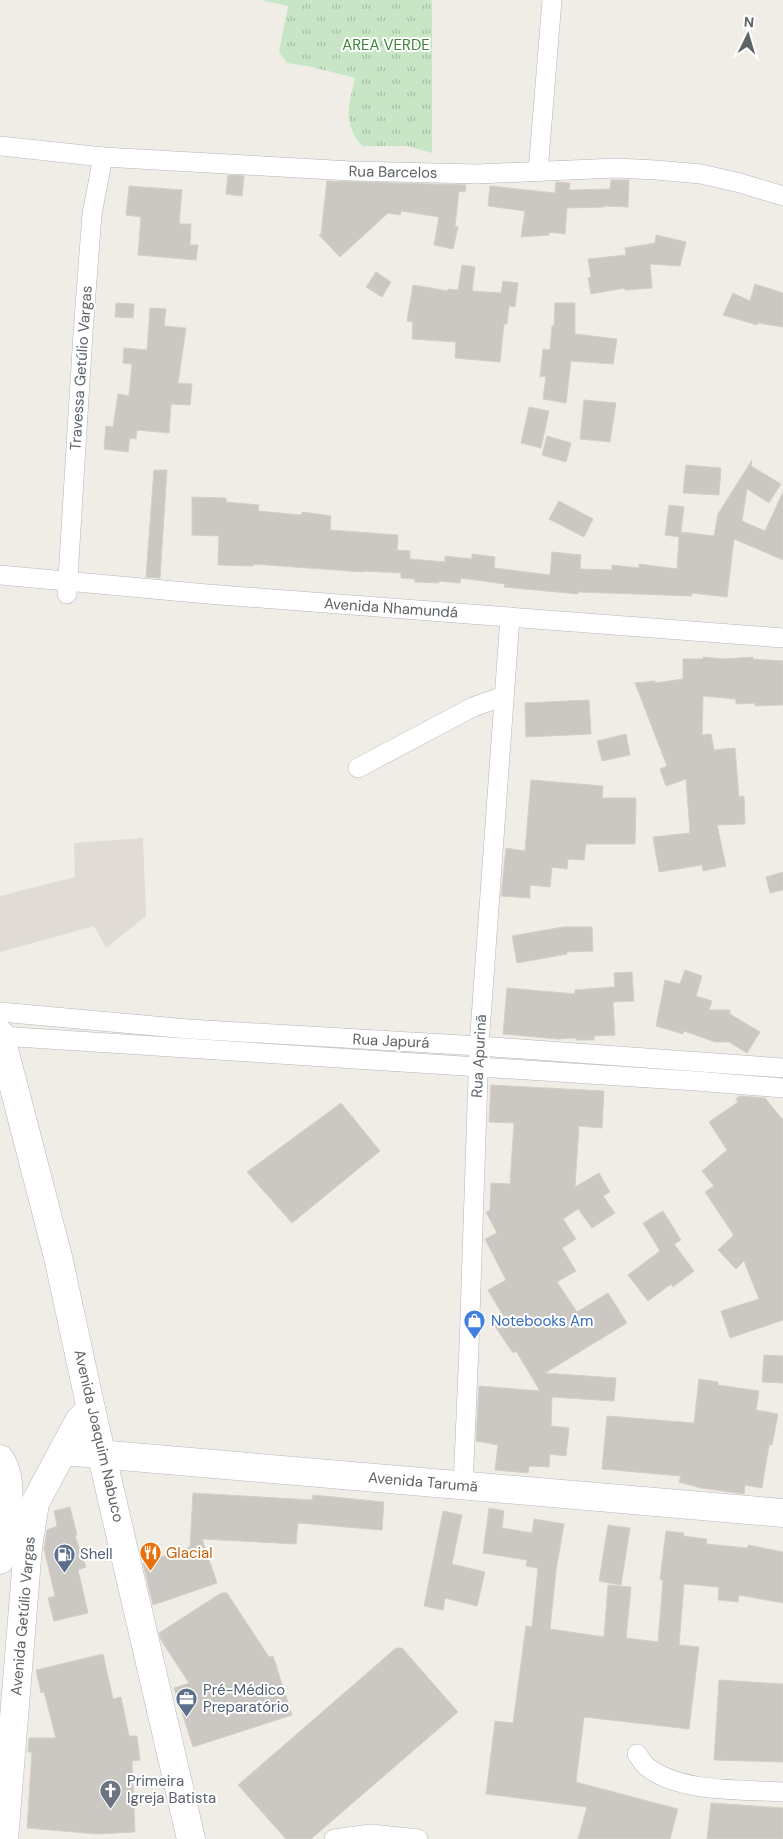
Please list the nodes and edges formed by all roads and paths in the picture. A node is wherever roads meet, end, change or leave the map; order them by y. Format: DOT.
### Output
graph roads {
  1 [pos="552,0"];
  2 [pos="0,146"];
  3 [pos="103,157"];
  4 [pos="538,172"];
  5 [pos="783,196"];
  6 [pos="0,576"];
  7 [pos="67,587"];
  8 [pos="0,588"];
  9 [pos="509,623"];
  10 [pos="783,638"];
  11 [pos="783,648"];
  12 [pos="504,696"];
  13 [pos="358,768"];
  14 [pos="0,1012"];
  15 [pos="0,1036"];
  16 [pos="478,1046"];
  17 [pos="478,1067"];
  18 [pos="783,1068"];
  19 [pos="783,1088"];
  20 [pos="91,1409"];
  21 [pos="63,1451"];
  22 [pos="103,1454"];
  23 [pos="0,1459"];
  24 [pos="462,1486"];
  25 [pos="783,1513"];
  26 [pos="0,1560"];
  27 [pos="637,1754"];
  28 [pos="783,1792"];
  29 [pos="4,1839"];
  30 [pos="192,1839"];
  31 [pos="334,1839"];
  32 [pos="418,1839"];
  1 -- 4 [label="street"];
  2 -- 3 [label="street, Rua Barcelos"];
  3 -- 4 [label="street, Rua Barcelos"];
  3 -- 7 [label="street, Travessa Getúlio Vargas"];
  4 -- 5 [label="street, Rua Barcelos"];
  6 -- 7 [label="street, Avenida Nhamundá"];
  7 -- 8 [label="street, Avenida Nhamundá"];
  7 -- 9 [label="street, Avenida Nhamundá"];
  9 -- 10 [label="street, Avenida Nhamundá"];
  9 -- 11 [label="street, Avenida Nhamundá"];
  9 -- 12 [label="street, Rua Apurinã"];
  12 -- 13 [label="street"];
  12 -- 16 [label="street, Rua Apurinã"];
  14 -- 16 [label="street, Rua Japurá"];
  15 -- 17 [label="street, Rua Japurá"];
  15 -- 20 [label="main road, Avenida Joaquim Nabuco"];
  16 -- 17 [label="street, Rua Apurinã"];
  16 -- 18 [label="street, Rua Japurá"];
  17 -- 19 [label="street, Rua Japurá"];
  17 -- 24 [label="street, Rua Apurinã"];
  20 -- 21 [label="main road, Avenida Getúlio Vargas"];
  20 -- 22 [label="main road, Avenida Joaquim Nabuco"];
  21 -- 22 [label="main road, Avenida Tarumã"];
  21 -- 29 [label="main road, Avenida Getúlio Vargas"];
  22 -- 24 [label="main road, Avenida Tarumã"];
  22 -- 30 [label="main road, Avenida Joaquim Nabuco"];
  23 -- 26 [label="main road, Avenida Getúlio Vargas"];
  24 -- 25 [label="main road, Avenida Tarumã"];
  27 -- 28 [label="street"];
  31 -- 32 [label="street"];
}
